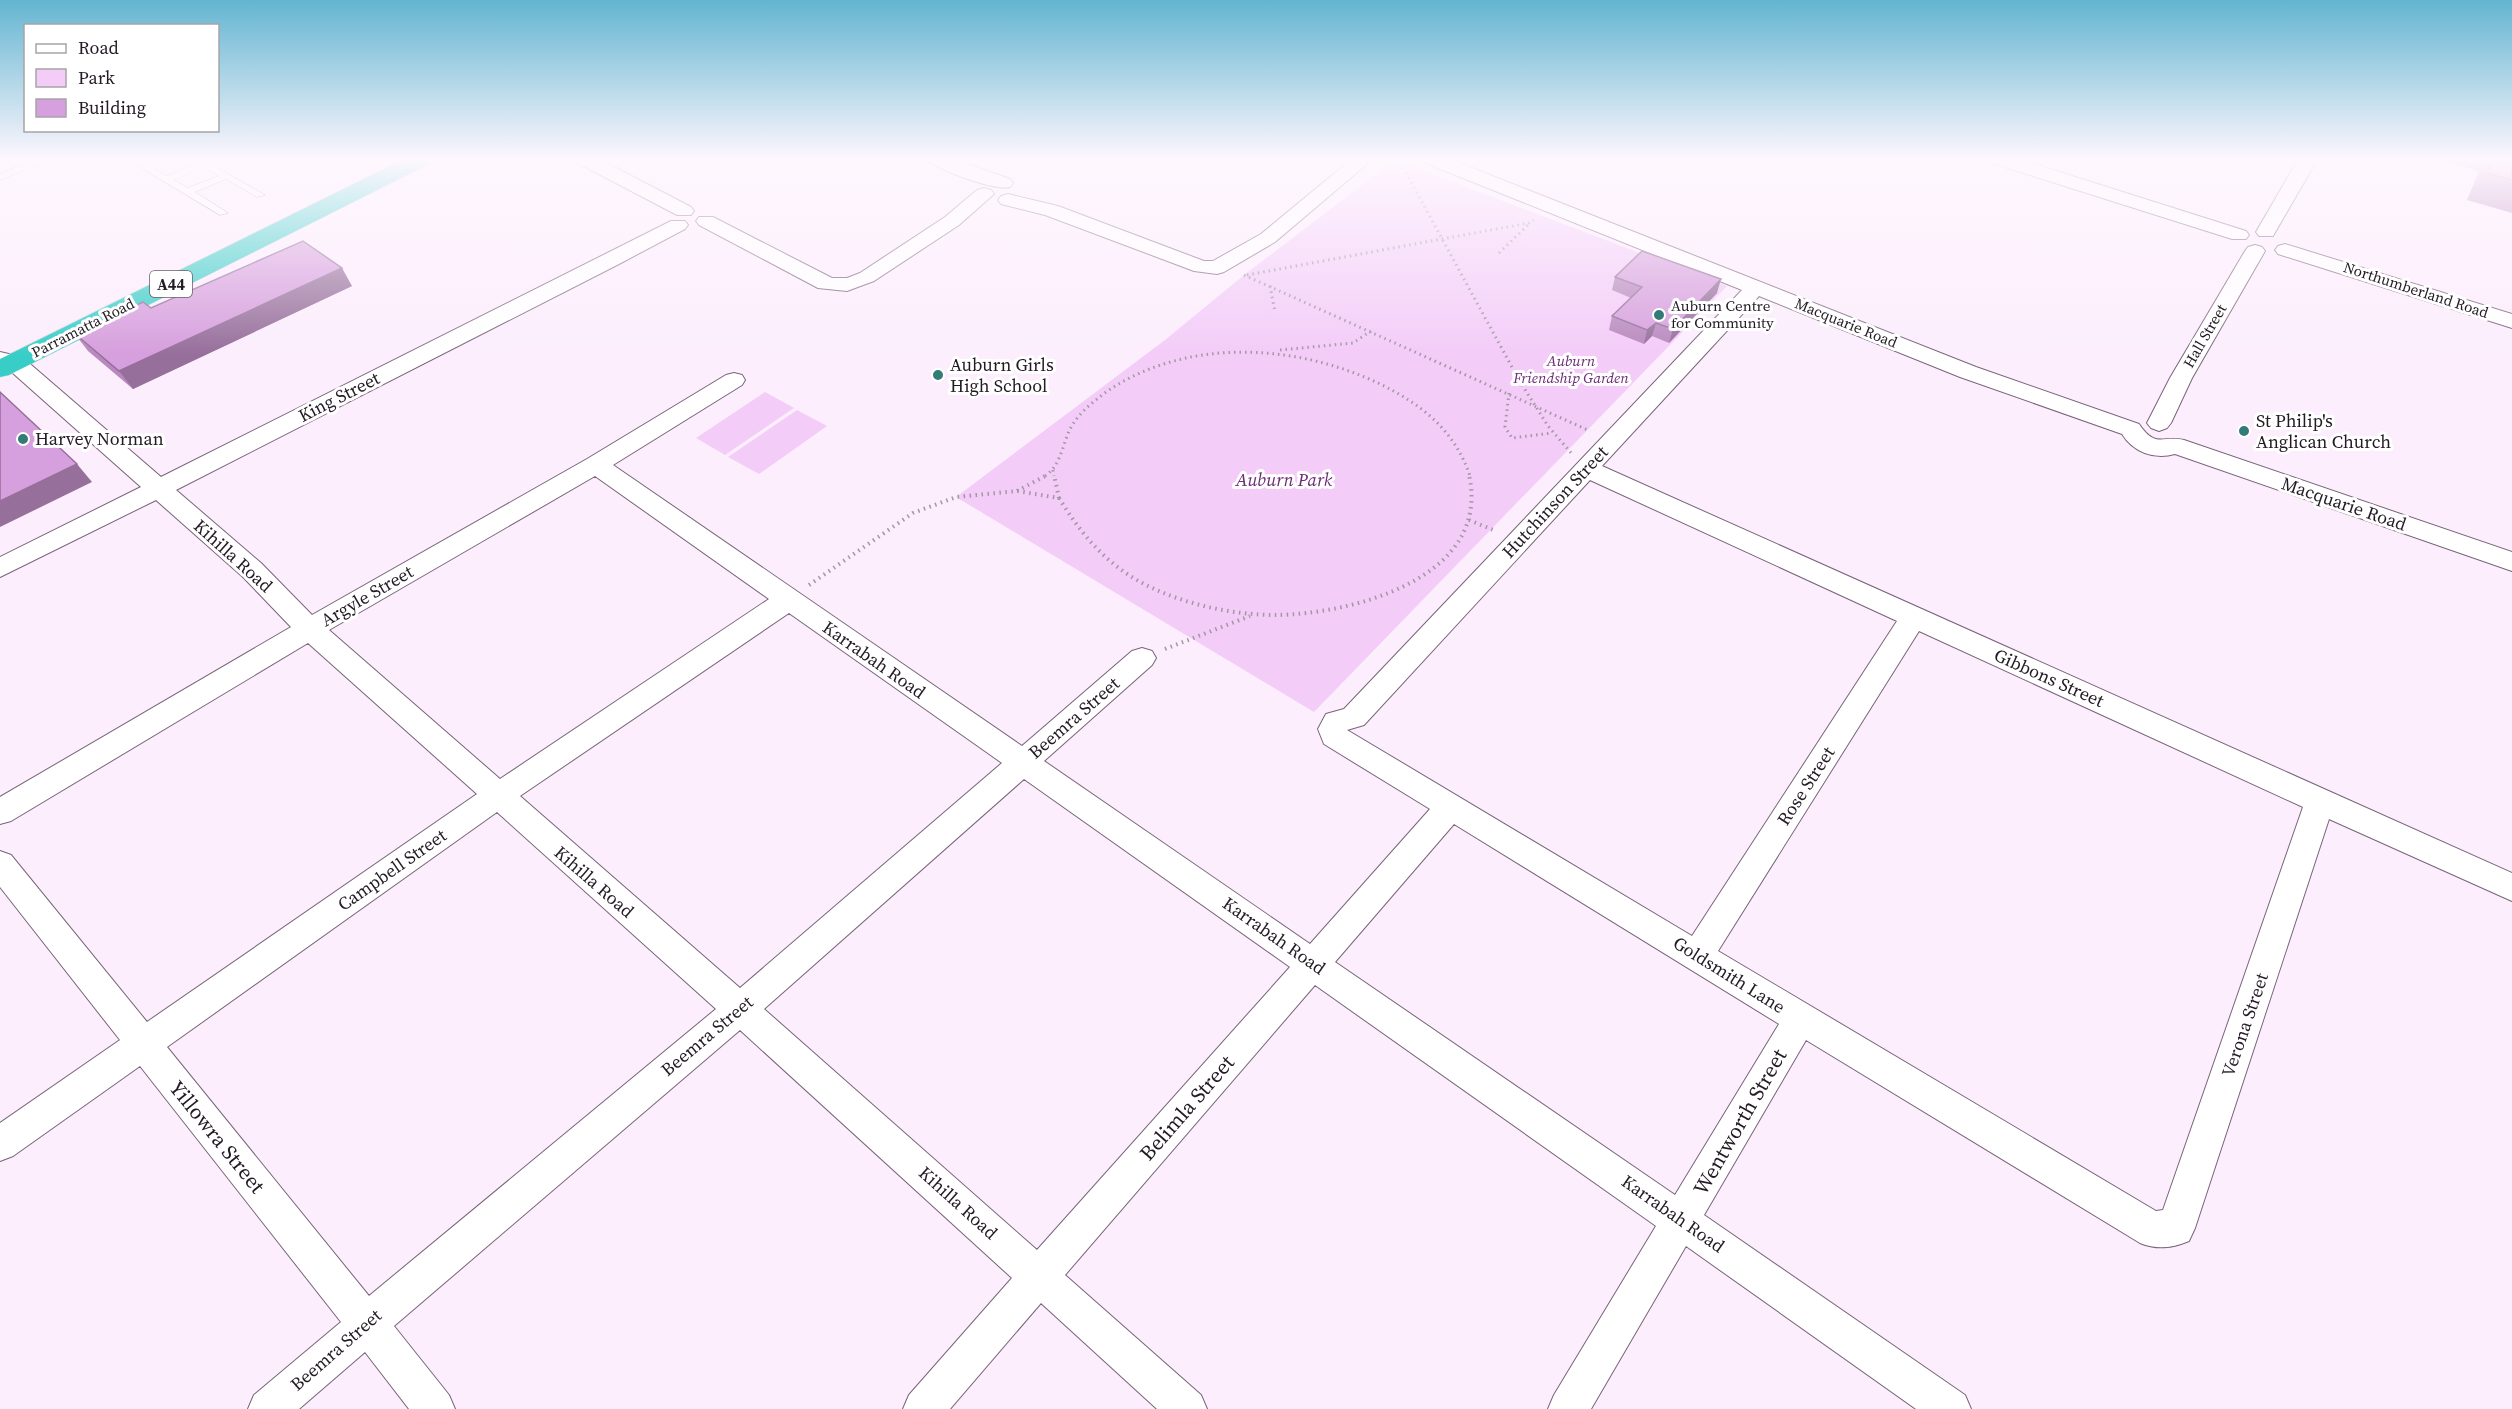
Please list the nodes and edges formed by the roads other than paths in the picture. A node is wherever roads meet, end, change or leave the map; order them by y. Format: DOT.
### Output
graph roads {
  1 [pos="265,224"];
  2 [pos="286,224"];
  3 [pos="671,224"];
  4 [pos="711,224"];
  5 [pos="948,224"];
  6 [pos="1085,224"];
  7 [pos="1285,224"];
  8 [pos="1596,224"];
  9 [pos="2204,224"];
  10 [pos="2270,224"];
  11 [pos="2260,241"];
  12 [pos="1756,287"];
  13 [pos="2512,321"];
  14 [pos="3,360"];
  15 [pos="734,380"];
  16 [pos="2158,423"];
  17 [pos="2131,429"];
  18 [pos="2175,446"];
  19 [pos="596,465"];
  20 [pos="1587,469"];
  21 [pos="157,488"];
  22 [pos="2512,562"];
  23 [pos="0,568"];
  24 [pos="788,600"];
  25 [pos="1914,617"];
  26 [pos="310,628"];
  27 [pos="1142,658"];
  28 [pos="1354,717"];
  29 [pos="1023,763"];
  30 [pos="497,797"];
  31 [pos="2320,801"];
  32 [pos="1451,806"];
  33 [pos="0,812"];
  34 [pos="0,864"];
  35 [pos="2512,888"];
  36 [pos="1698,954"];
  37 [pos="1314,963"];
  38 [pos="740,1009"];
  39 [pos="1800,1020"];
  40 [pos="143,1045"];
  41 [pos="0,1144"];
  42 [pos="1682,1221"];
  43 [pos="2153,1230"];
  44 [pos="1040,1276"];
  45 [pos="367,1325"];
  46 [pos="268,1409"];
  47 [pos="435,1409"];
  48 [pos="923,1409"];
  49 [pos="1187,1409"];
  50 [pos="1568,1409"];
  51 [pos="1951,1409"];
  1 -- 14 [label="highway, Parramatta Road / A44"];
  2 -- 14 [label="highway, Parramatta Road / A44"];
  3 -- 21 [label="street, King Street"];
  4 -- 5 [label="street, King Street"];
  6 -- 7 [label="street"];
  8 -- 12 [label="street, Macquarie Road"];
  9 -- 11 [label="street"];
  10 -- 11 [label="street, Hall Street"];
  11 -- 13 [label="street, Northumberland Road"];
  11 -- 16 [label="street, Hall Street"];
  12 -- 17 [label="street, Macquarie Road"];
  12 -- 20 [label="street, Hutchinson Street"];
  14 -- 21 [label="street, Kihilla Road"];
  15 -- 19 [label="street, Argyle Street"];
  16 -- 17 [label="street"];
  16 -- 18 [label="street"];
  17 -- 18 [label="street, Macquarie Road"];
  18 -- 22 [label="street, Macquarie Road"];
  19 -- 24 [label="street, Karrabah Road"];
  19 -- 26 [label="street, Argyle Street"];
  20 -- 25 [label="street, Gibbons Street"];
  20 -- 28 [label="street, Hutchinson Street"];
  21 -- 23 [label="street, King Street"];
  21 -- 26 [label="street, Kihilla Road"];
  24 -- 29 [label="street, Karrabah Road"];
  24 -- 30 [label="street, Campbell Street"];
  25 -- 31 [label="street, Gibbons Street"];
  25 -- 36 [label="street, Rose Street"];
  26 -- 30 [label="street, Kihilla Road"];
  26 -- 33 [label="street, Argyle Street"];
  27 -- 29 [label="street, Beemra Street"];
  28 -- 32 [label="street, Goldsmith Lane"];
  29 -- 37 [label="street, Karrabah Road"];
  29 -- 38 [label="street, Beemra Street"];
  30 -- 38 [label="street, Kihilla Road"];
  30 -- 40 [label="street, Campbell Street"];
  31 -- 35 [label="street, Gibbons Street"];
  31 -- 43 [label="street, Verona Street"];
  32 -- 36 [label="street, Goldsmith Lane"];
  32 -- 37 [label="street, Belimla Street"];
  34 -- 40 [label="street, Yillowra Street"];
  36 -- 39 [label="street, Goldsmith Lane"];
  37 -- 42 [label="street, Karrabah Road"];
  37 -- 44 [label="street, Belimla Street"];
  38 -- 44 [label="street, Kihilla Road"];
  38 -- 45 [label="street, Beemra Street"];
  39 -- 42 [label="street, Wentworth Street"];
  39 -- 43 [label="street, Goldsmith Lane"];
  40 -- 41 [label="street, Campbell Street"];
  40 -- 45 [label="street, Yillowra Street"];
  42 -- 50 [label="street, Wentworth Street"];
  42 -- 51 [label="street, Karrabah Road"];
  44 -- 48 [label="street, Belimla Street"];
  44 -- 49 [label="street, Kihilla Road"];
  45 -- 46 [label="street, Beemra Street"];
  45 -- 47 [label="street, Yillowra Street"];
}
